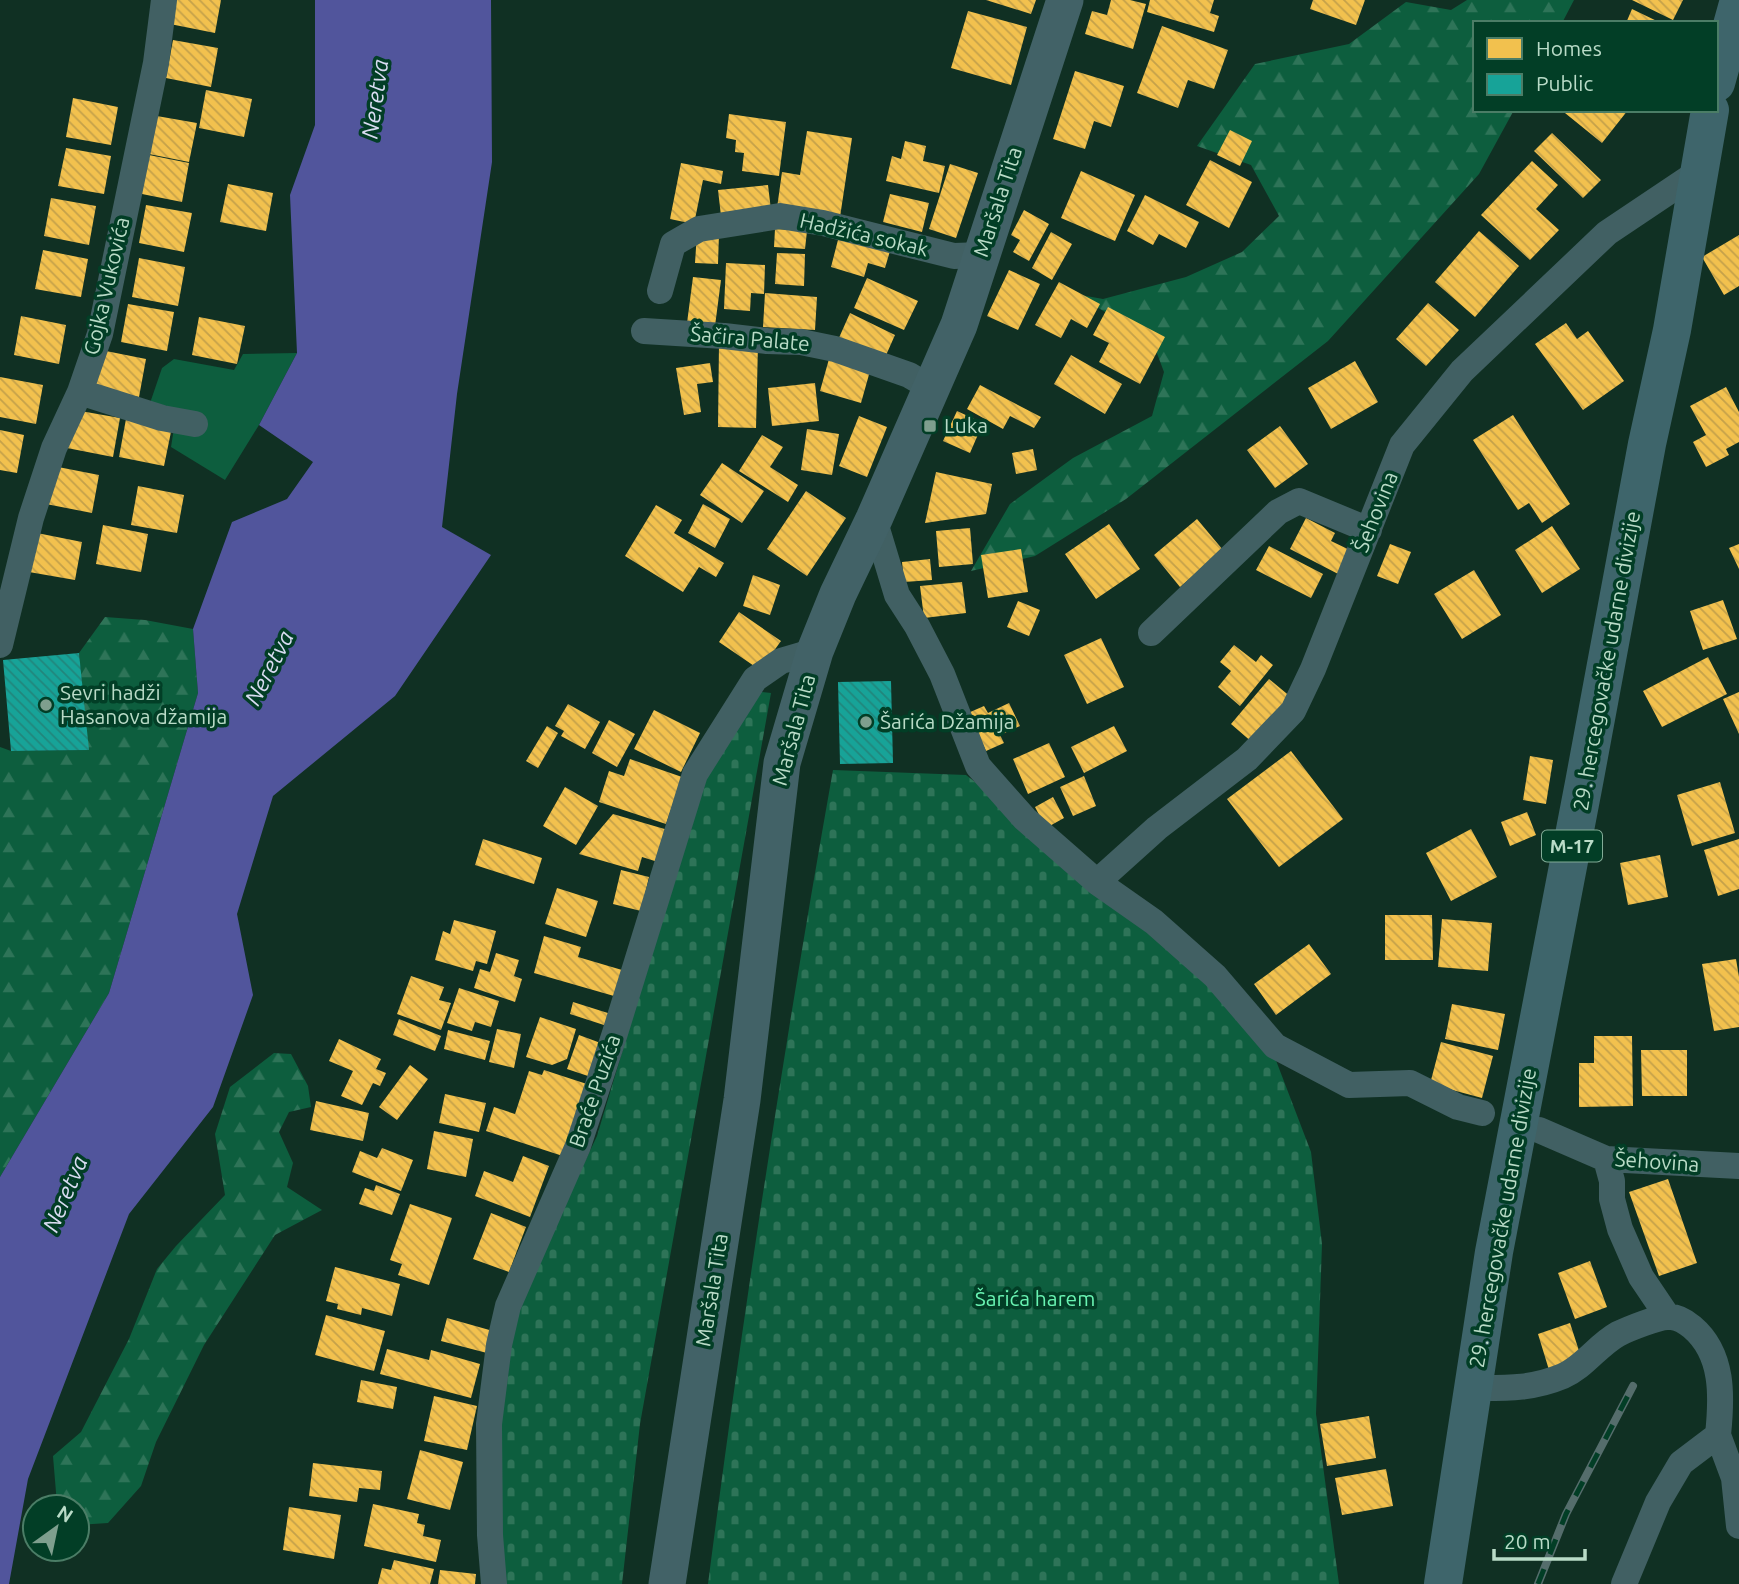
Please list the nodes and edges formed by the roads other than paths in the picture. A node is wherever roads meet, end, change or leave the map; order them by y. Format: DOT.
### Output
graph roads {
  1 [pos="164,0"];
  2 [pos="1065,0"];
  3 [pos="1739,0"];
  4 [pos="1718,76"];
  5 [pos="1710,112"];
  6 [pos="1698,172"];
  7 [pos="982,255"];
  8 [pos="660,290"];
  9 [pos="645,331"];
  10 [pos="931,388"];
  11 [pos="80,392"];
  12 [pos="195,424"];
  13 [pos="874,519"];
  14 [pos="1369,530"];
  15 [pos="1151,633"];
  16 [pos="0,645"];
  17 [pos="815,652"];
  18 [pos="1097,882"];
  19 [pos="1482,1112"];
  20 [pos="1539,1130"];
  21 [pos="1606,1159"];
  22 [pos="1739,1166"];
  23 [pos="1668,1317"];
  24 [pos="1474,1388"];
  25 [pos="1718,1435"];
  26 [pos="1739,1526"];
  27 [pos="494,1584"];
  28 [pos="667,1584"];
  29 [pos="1443,1584"];
  30 [pos="1623,1584"];
  1 -- 11 [label="street, Gojka Vukovića"];
  2 -- 7 [label="street, Maršala Tita"];
  3 -- 4 [label="main road"];
  5 -- 6 [label="main road, 29. hercegovačke udarne divizije / M-17"];
  6 -- 14 [label="street, Šehovina"];
  6 -- 24 [label="main road, 29. hercegovačke udarne divizije / M-17"];
  7 -- 8 [label="street, Hadžića sokak"];
  7 -- 10 [label="street, Maršala Tita"];
  9 -- 10 [label="street, Šačira Palate"];
  10 -- 13 [label="street, Maršala Tita"];
  11 -- 12 [label="street"];
  11 -- 16 [label="street, Gojka Vukovića"];
  13 -- 17 [label="street, Maršala Tita"];
  13 -- 18 [label="street"];
  14 -- 15 [label="street"];
  14 -- 18 [label="street, Šehovina"];
  17 -- 27 [label="street, Braće Puzića"];
  17 -- 28 [label="street, Maršala Tita"];
  18 -- 19 [label="street"];
  20 -- 21 [label="street, Šehovina"];
  21 -- 22 [label="street, Šehovina"];
  21 -- 23 [label="street"];
  23 -- 24 [label="street"];
  23 -- 25 [label="street"];
  24 -- 29 [label="main road, 29. hercegovačke udarne divizije / M-17"];
  25 -- 26 [label="street"];
  25 -- 30 [label="street"];
}
